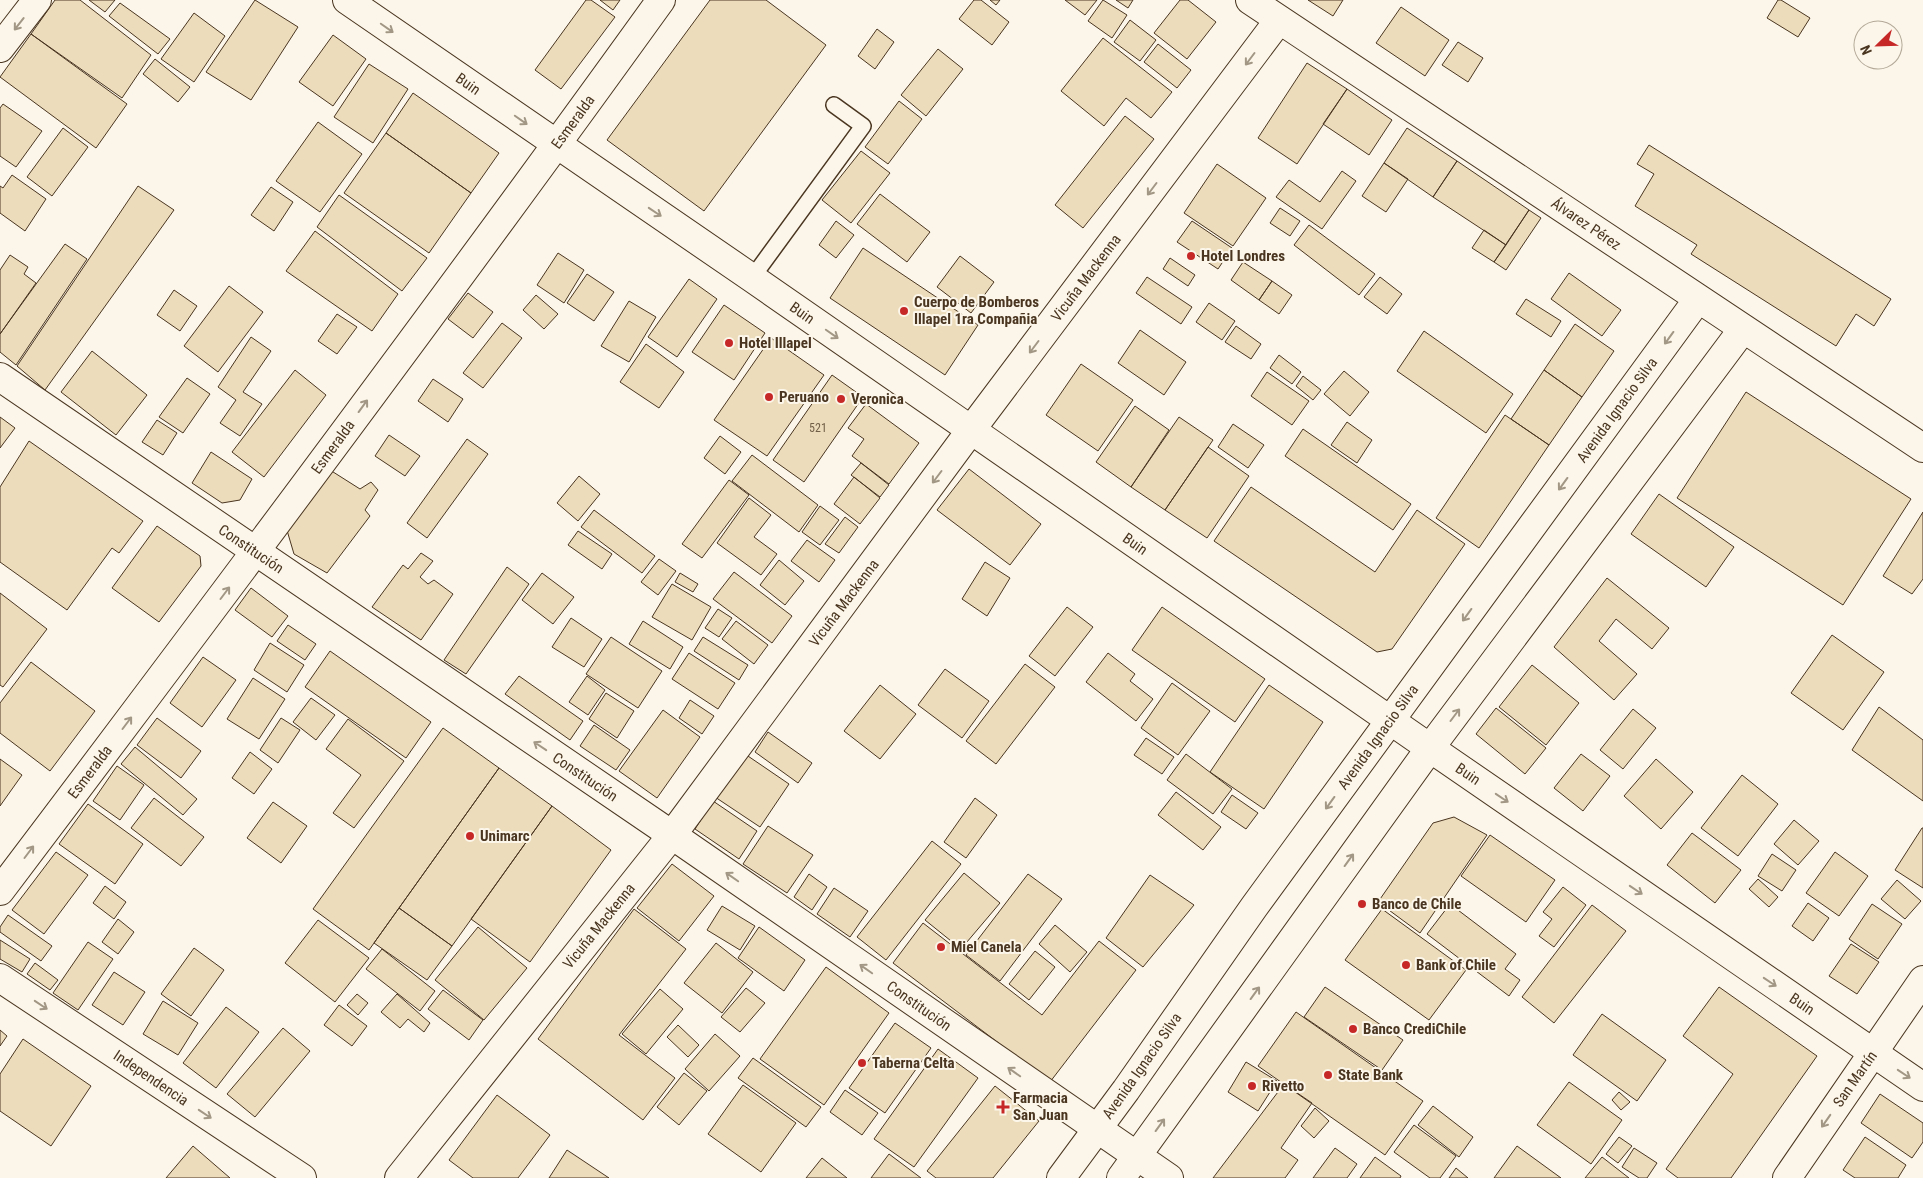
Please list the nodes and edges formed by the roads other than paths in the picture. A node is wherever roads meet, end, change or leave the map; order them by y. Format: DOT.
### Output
graph roads {
  1 [pos="37,0"];
  2 [pos="347,0"];
  3 [pos="661,0"];
  4 [pos="1250,0"];
  5 [pos="1279,20"];
  6 [pos="0,48"];
  7 [pos="834,105"];
  8 [pos="557,145"];
  9 [pos="752,278"];
  10 [pos="1698,299"];
  11 [pos="1743,329"];
  12 [pos="0,377"];
  13 [pos="971,430"];
  14 [pos="1923,448"];
  15 [pos="256,552"];
  16 [pos="1390,721"];
  17 [pos="1430,748"];
  18 [pos="672,835"];
  19 [pos="0,891"];
  20 [pos="0,978"];
  21 [pos="1923,980"];
  22 [pos="1874,1053"];
  23 [pos="1923,1087"];
  24 [pos="1097,1129"];
  25 [pos="1129,1168"];
  26 [pos="302,1178"];
  27 [pos="399,1178"];
  28 [pos="1061,1178"];
  29 [pos="1170,1178"];
  30 [pos="1787,1178"];
  1 -- 6 [label="street, one-way"];
  2 -- 8 [label="street, Buin, one-way"];
  3 -- 8 [label="street, Esmeralda"];
  4 -- 5 [label="street, Álvarez Pérez"];
  5 -- 10 [label="street, Álvarez Pérez"];
  5 -- 13 [label="street, Vicuña Mackenna, one-way"];
  7 -- 9 [label="lane"];
  8 -- 9 [label="street, Buin, one-way"];
  15 -- 8 [label="street, Esmeralda, one-way"];
  9 -- 13 [label="street, Buin, one-way"];
  10 -- 11 [label="street, Álvarez Pérez"];
  10 -- 16 [label="street, Avenida Ignacio Silva, one-way"];
  11 -- 14 [label="street, Álvarez Pérez"];
  17 -- 11 [label="street, one-way"];
  12 -- 15 [label="street, Constitución"];
  13 -- 16 [label="street, Buin"];
  13 -- 18 [label="street, Vicuña Mackenna, one-way"];
  18 -- 15 [label="street, Constitución, one-way"];
  19 -- 15 [label="street, Esmeralda, one-way"];
  16 -- 17 [label="street, Buin"];
  16 -- 24 [label="street, Avenida Ignacio Silva, one-way"];
  17 -- 22 [label="street, Buin, one-way"];
  25 -- 17 [label="street, one-way"];
  24 -- 18 [label="street, Constitución, one-way"];
  18 -- 27 [label="street, Vicuña Mackenna"];
  20 -- 26 [label="street, Independencia, one-way"];
  21 -- 22 [label="street, San Martín"];
  22 -- 23 [label="street, Buin, one-way"];
  22 -- 30 [label="street, San Martín, one-way"];
  24 -- 25 [label="street, Constitución"];
  24 -- 28 [label="street, Avenida Ignacio Silva"];
  25 -- 29 [label="street, Constitución"];
}
